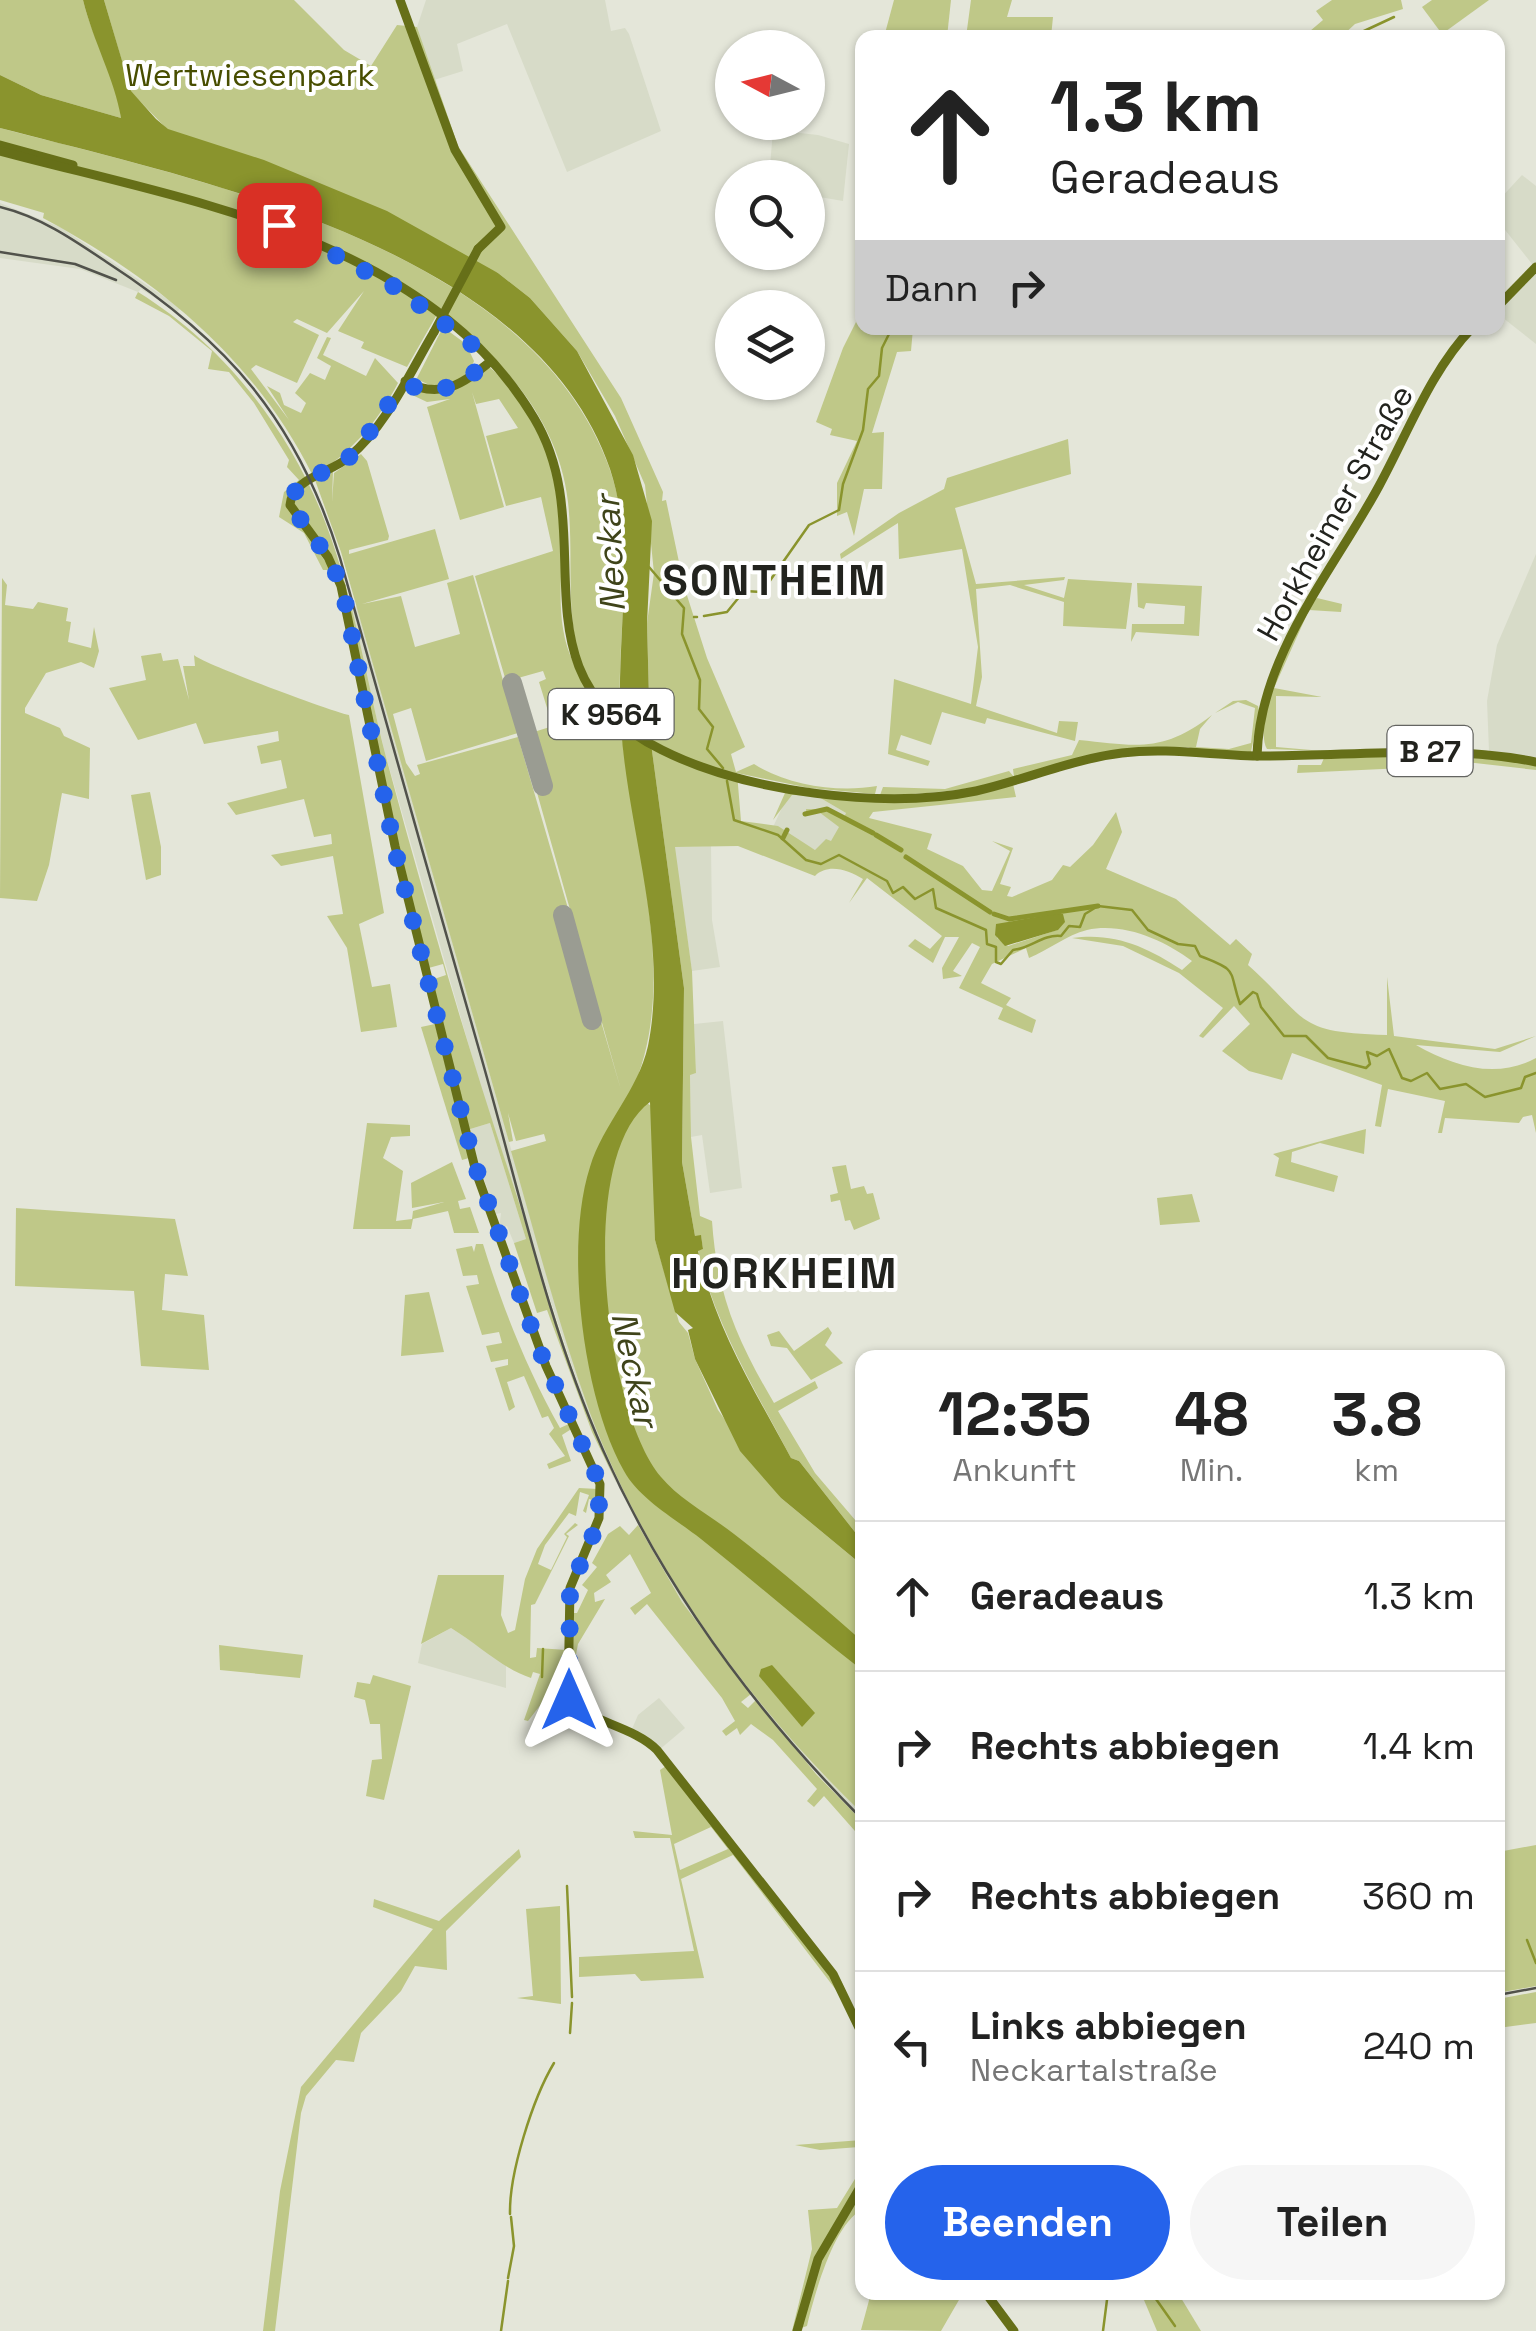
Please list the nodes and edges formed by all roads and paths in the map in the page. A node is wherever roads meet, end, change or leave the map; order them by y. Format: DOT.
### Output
graph roads {
  1 [pos="400,0"];
  2 [pos="0,148"];
  3 [pos="489,208"];
  4 [pos="500,224"];
  5 [pos="487,230"];
  6 [pos="478,249"];
  7 [pos="1536,266"];
  8 [pos="1505,299"];
  9 [pos="1466,335"];
  10 [pos="478,349"];
  11 [pos="489,360"];
  12 [pos="476,370"];
  13 [pos="407,379"];
  14 [pos="416,387"];
  15 [pos="428,389"];
  16 [pos="398,393"];
  17 [pos="1260,750"];
  18 [pos="1536,762"];
  19 [pos="855,2020"];
  20 [pos="855,2196"];
  21 [pos="991,2300"];
  22 [pos="797,2331"];
  23 [pos="1014,2331"];
  1 -- 3 [label="main road"];
  2 -- 10 [label="main road, K 9564"];
  3 -- 4 [label="main road"];
  3 -- 5 [label="main road"];
  4 -- 5 [label="main road"];
  4 -- 6 [label="main road"];
  5 -- 6 [label="main road"];
  6 -- 13 [label="main road, bridge"];
  7 -- 8 [label="main road"];
  9 -- 17 [label="main road, Horkheimer Straße"];
  10 -- 11 [label="main road, K 9564"];
  10 -- 12 [label="main road"];
  11 -- 12 [label="main road"];
  11 -- 17 [label="main road, K 9564"];
  12 -- 15 [label="main road"];
  13 -- 14 [label="main road"];
  13 -- 15 [label="main road"];
  13 -- 16 [label="main road"];
  14 -- 15 [label="main road"];
  14 -- 16 [label="main road"];
  16 -- 19 [label="main road"];
  17 -- 18 [label="main road, B 27"];
  20 -- 22 [label="main road"];
  21 -- 23 [label="main road"];
}
